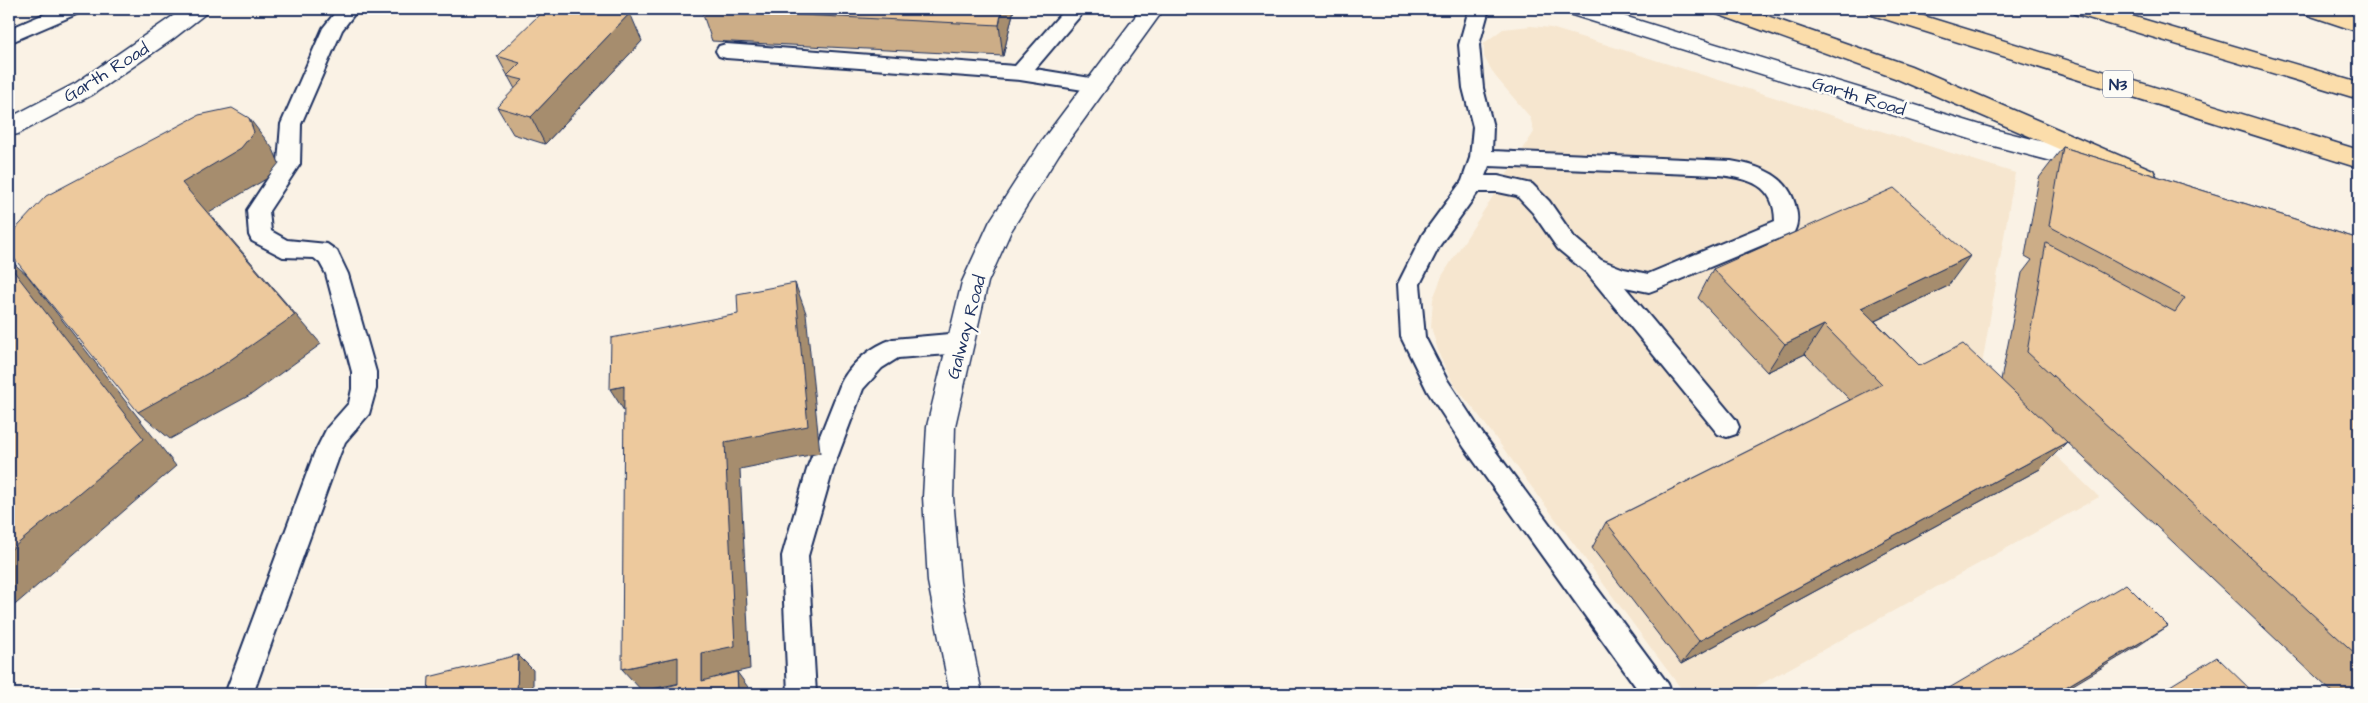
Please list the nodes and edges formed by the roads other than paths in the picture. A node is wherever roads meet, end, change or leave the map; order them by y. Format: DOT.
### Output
graph roads {
  1 [pos="72,9"];
  2 [pos="197,9"];
  3 [pos="348,9"];
  4 [pos="1076,9"];
  5 [pos="1153,9"];
  6 [pos="1479,9"];
  7 [pos="1577,9"];
  8 [pos="1725,9"];
  9 [pos="1877,9"];
  10 [pos="2083,9"];
  11 [pos="2313,9"];
  12 [pos="2359,25"];
  13 [pos="9,37"];
  14 [pos="726,51"];
  15 [pos="1020,73"];
  16 [pos="1096,85"];
  17 [pos="2359,91"];
  18 [pos="9,128"];
  19 [pos="1481,158"];
  20 [pos="2359,159"];
  21 [pos="2153,180"];
  22 [pos="1472,184"];
  23 [pos="1594,266"];
  24 [pos="961,343"];
  25 [pos="1727,427"];
  26 [pos="239,694"];
  27 [pos="802,694"];
  28 [pos="966,694"];
  29 [pos="1658,694"];
  1 -- 13 [label="lane"];
  2 -- 18 [label="street, Garth Road"];
  3 -- 26 [label="lane"];
  4 -- 15 [label="lane"];
  5 -- 16 [label="street, Galway Road"];
  6 -- 19 [label="lane"];
  7 -- 21 [label="street, Garth Road"];
  8 -- 21 [label="highway"];
  9 -- 20 [label="highway, N3"];
  10 -- 17 [label="highway"];
  11 -- 12 [label="highway"];
  14 -- 15 [label="lane"];
  15 -- 16 [label="lane"];
  16 -- 24 [label="street, Galway Road"];
  19 -- 22 [label="lane"];
  19 -- 23 [label="lane"];
  22 -- 23 [label="lane"];
  22 -- 29 [label="lane"];
  23 -- 25 [label="lane"];
  24 -- 27 [label="lane"];
  24 -- 28 [label="street, Galway Road"];
}
